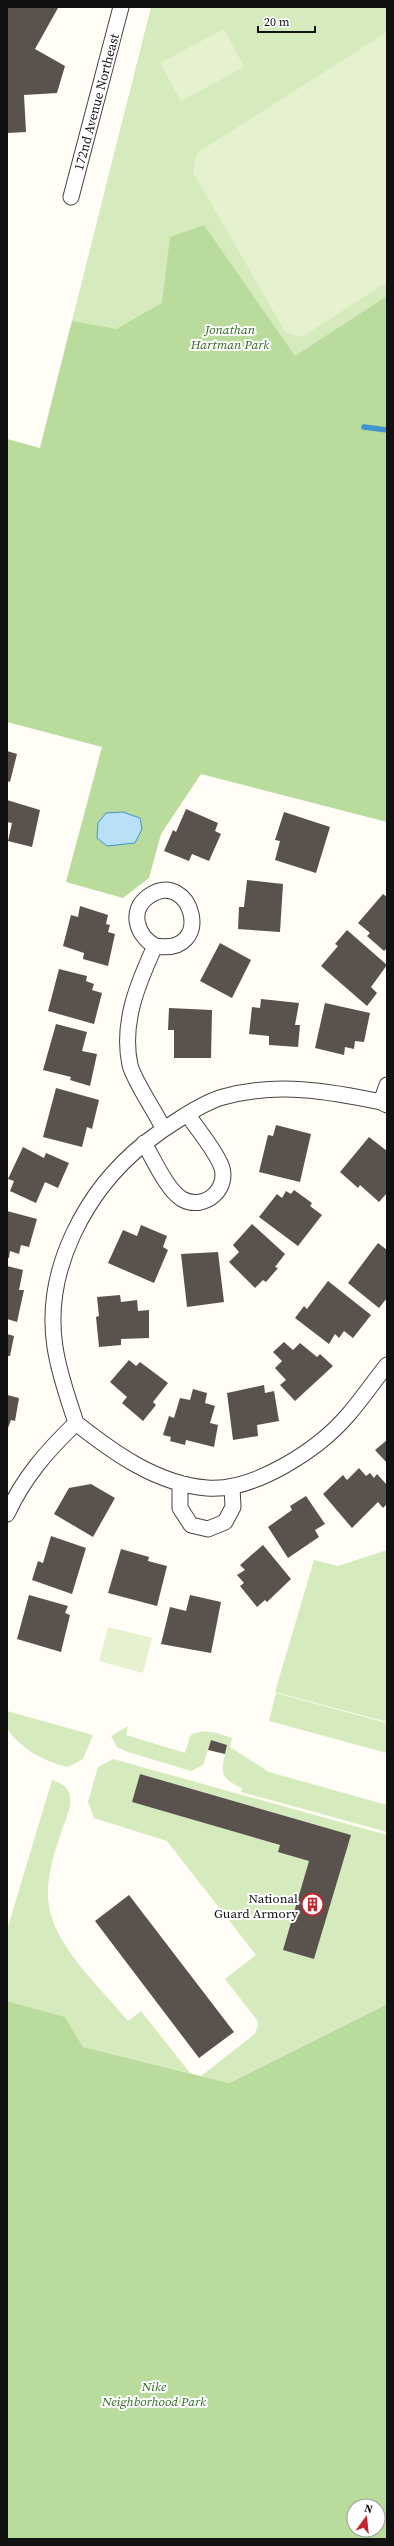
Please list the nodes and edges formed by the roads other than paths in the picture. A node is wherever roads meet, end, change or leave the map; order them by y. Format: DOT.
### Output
graph roads {
  1 [pos="122,7"];
  2 [pos="71,197"];
  3 [pos="156,946"];
  4 [pos="387,1085"];
  5 [pos="384,1104"];
  6 [pos="188,1115"];
  7 [pos="164,1128"];
  8 [pos="144,1143"];
  9 [pos="387,1365"];
  10 [pos="76,1423"];
  11 [pos="180,1483"];
  12 [pos="232,1487"];
  13 [pos="7,1514"];
  1 -- 2 [label="street, 172nd Avenue Northeast"];
  3 -- 7 [label="street"];
  4 -- 5 [label="street"];
  5 -- 6 [label="street"];
  6 -- 7 [label="street"];
  6 -- 8 [label="street"];
  7 -- 8 [label="street"];
  8 -- 10 [label="street"];
  9 -- 12 [label="street"];
  10 -- 11 [label="street"];
  10 -- 13 [label="street"];
  11 -- 12 [label="street"];
  11 -- 12 [label="street"];
}
